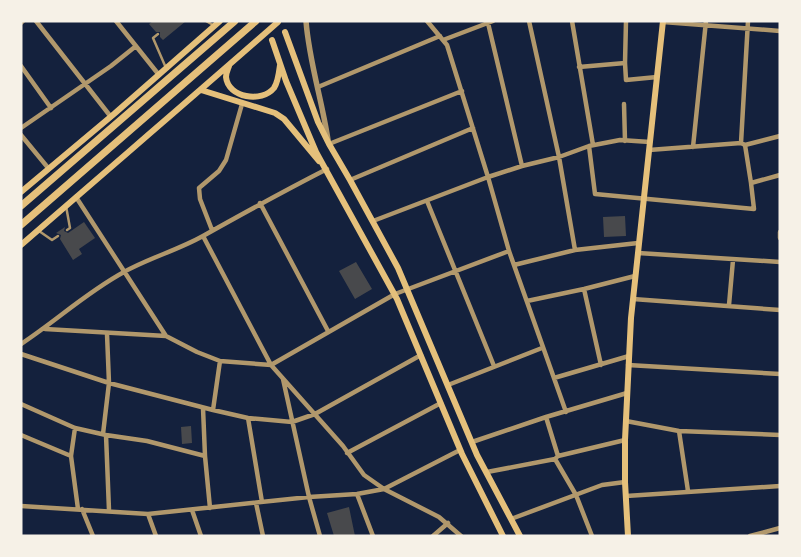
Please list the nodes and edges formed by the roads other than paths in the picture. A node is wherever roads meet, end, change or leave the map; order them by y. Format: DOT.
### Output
graph roads {
  1 [pos="36,21"];
  2 [pos="116,21"];
  3 [pos="206,21"];
  4 [pos="235,21"];
  5 [pos="256,21"];
  6 [pos="278,21"];
  7 [pos="306,21"];
  8 [pos="427,21"];
  9 [pos="493,21"];
  10 [pos="529,21"];
  11 [pos="572,21"];
  12 [pos="626,21"];
  13 [pos="748,21"];
  14 [pos="219,22"];
  15 [pos="663,22"];
  16 [pos="488,23"];
  17 [pos="706,24"];
  18 [pos="748,30"];
  19 [pos="285,32"];
  20 [pos="780,32"];
  21 [pos="158,34"];
  22 [pos="442,38"];
  23 [pos="272,40"];
  24 [pos="136,46"];
  25 [pos="280,62"];
  26 [pos="625,63"];
  27 [pos="21,66"];
  28 [pos="229,66"];
  29 [pos="579,67"];
  30 [pos="166,68"];
  31 [pos="158,74"];
  32 [pos="657,78"];
  33 [pos="85,84"];
  34 [pos="318,87"];
  35 [pos="200,90"];
  36 [pos="462,91"];
  37 [pos="242,104"];
  38 [pos="624,104"];
  39 [pos="51,108"];
  40 [pos="111,117"];
  41 [pos="21,128"];
  42 [pos="473,128"];
  43 [pos="21,135"];
  44 [pos="780,136"];
  45 [pos="625,141"];
  46 [pos="650,142"];
  47 [pos="329,144"];
  48 [pos="743,144"];
  49 [pos="591,145"];
  50 [pos="693,147"];
  51 [pos="649,150"];
  52 [pos="559,157"];
  53 [pos="522,166"];
  54 [pos="50,169"];
  55 [pos="326,170"];
  56 [pos="780,175"];
  57 [pos="488,177"];
  58 [pos="350,180"];
  59 [pos="751,183"];
  60 [pos="21,192"];
  61 [pos="76,197"];
  62 [pos="644,198"];
  63 [pos="427,201"];
  64 [pos="260,203"];
  65 [pos="66,205"];
  66 [pos="21,206"];
  67 [pos="373,221"];
  68 [pos="21,225"];
  69 [pos="67,230"];
  70 [pos="212,230"];
  71 [pos="37,231"];
  72 [pos="780,232"];
  73 [pos="58,236"];
  74 [pos="204,236"];
  75 [pos="780,238"];
  76 [pos="638,243"];
  77 [pos="21,245"];
  78 [pos="575,250"];
  79 [pos="509,252"];
  80 [pos="638,253"];
  81 [pos="733,260"];
  82 [pos="780,262"];
  83 [pos="514,265"];
  84 [pos="125,271"];
  85 [pos="454,272"];
  86 [pos="635,276"];
  87 [pos="407,288"];
  88 [pos="584,289"];
  89 [pos="395,294"];
  90 [pos="633,299"];
  91 [pos="527,301"];
  92 [pos="729,305"];
  93 [pos="780,310"];
  94 [pos="45,329"];
  95 [pos="328,331"];
  96 [pos="106,334"];
  97 [pos="166,336"];
  98 [pos="21,344"];
  99 [pos="542,348"];
  100 [pos="21,354"];
  101 [pos="421,355"];
  102 [pos="629,356"];
  103 [pos="220,361"];
  104 [pos="271,364"];
  105 [pos="601,365"];
  106 [pos="628,365"];
  107 [pos="494,366"];
  108 [pos="780,374"];
  109 [pos="554,378"];
  110 [pos="283,379"];
  111 [pos="109,383"];
  112 [pos="448,385"];
  113 [pos="627,393"];
  114 [pos="441,403"];
  115 [pos="21,404"];
  116 [pos="203,408"];
  117 [pos="213,410"];
  118 [pos="566,412"];
  119 [pos="315,414"];
  120 [pos="546,417"];
  121 [pos="248,418"];
  122 [pos="626,421"];
  123 [pos="292,422"];
  124 [pos="75,428"];
  125 [pos="679,430"];
  126 [pos="105,435"];
  127 [pos="780,435"];
  128 [pos="22,436"];
  129 [pos="625,440"];
  130 [pos="472,442"];
  131 [pos="21,444"];
  132 [pos="460,450"];
  133 [pos="348,453"];
  134 [pos="71,456"];
  135 [pos="205,456"];
  136 [pos="556,458"];
  137 [pos="487,472"];
  138 [pos="625,482"];
  139 [pos="780,486"];
  140 [pos="384,489"];
  141 [pos="688,491"];
  142 [pos="357,494"];
  143 [pos="576,495"];
  144 [pos="309,496"];
  145 [pos="626,496"];
  146 [pos="262,502"];
  147 [pos="256,503"];
  148 [pos="21,506"];
  149 [pos="210,508"];
  150 [pos="80,509"];
  151 [pos="109,510"];
  152 [pos="192,510"];
  153 [pos="148,514"];
  154 [pos="511,519"];
  155 [pos="448,523"];
  156 [pos="780,528"];
  157 [pos="93,536"];
  158 [pos="156,536"];
  159 [pos="201,536"];
  160 [pos="263,536"];
  161 [pos="320,536"];
  162 [pos="372,536"];
  163 [pos="433,536"];
  164 [pos="461,536"];
  165 [pos="504,536"];
  166 [pos="520,536"];
  167 [pos="592,536"];
  168 [pos="628,536"];
  169 [pos="750,536"];
  1 -- 33 [label="street"];
  2 -- 24 [label="street"];
  3 -- 14 [label="lane"];
  4 -- 66 [label="main road"];
  5 -- 68 [label="main road"];
  6 -- 28 [label="main road"];
  7 -- 34 [label="street"];
  8 -- 22 [label="street"];
  9 -- 16 [label="street"];
  10 -- 52 [label="street"];
  11 -- 29 [label="street"];
  12 -- 26 [label="street"];
  13 -- 18 [label="street"];
  14 -- 30 [label="main road"];
  15 -- 17 [label="street"];
  15 -- 32 [label="main road"];
  16 -- 22 [label="street"];
  16 -- 53 [label="street"];
  17 -- 18 [label="street"];
  17 -- 50 [label="street"];
  18 -- 20 [label="street"];
  18 -- 48 [label="street"];
  19 -- 47 [label="main road"];
  21 -- 30 [label="lane"];
  22 -- 34 [label="street"];
  22 -- 36 [label="street"];
  23 -- 25 [label="main road"];
  24 -- 31 [label="street"];
  24 -- 33 [label="street"];
  25 -- 28 [label="main road"];
  25 -- 55 [label="main road"];
  26 -- 29 [label="street"];
  26 -- 32 [label="street"];
  27 -- 39 [label="street"];
  28 -- 35 [label="main road"];
  29 -- 49 [label="street"];
  30 -- 31 [label="main road"];
  31 -- 40 [label="main road"];
  32 -- 46 [label="main road"];
  33 -- 39 [label="street"];
  33 -- 40 [label="street"];
  34 -- 47 [label="street"];
  35 -- 37 [label="main road"];
  35 -- 61 [label="main road"];
  36 -- 42 [label="street"];
  36 -- 47 [label="street"];
  37 -- 55 [label="main road"];
  37 -- 70 [label="street"];
  38 -- 45 [label="street"];
  39 -- 41 [label="street"];
  40 -- 54 [label="main road"];
  42 -- 57 [label="street"];
  42 -- 58 [label="street"];
  43 -- 54 [label="street"];
  44 -- 48 [label="street"];
  45 -- 46 [label="street"];
  45 -- 49 [label="street"];
  46 -- 51 [label="main road"];
  47 -- 58 [label="main road"];
  48 -- 50 [label="street"];
  48 -- 59 [label="street"];
  49 -- 52 [label="street"];
  49 -- 62 [label="street"];
  50 -- 51 [label="street"];
  51 -- 62 [label="main road"];
  52 -- 53 [label="street"];
  52 -- 78 [label="street"];
  53 -- 57 [label="street"];
  54 -- 60 [label="main road"];
  55 -- 64 [label="street"];
  55 -- 89 [label="main road"];
  56 -- 59 [label="street"];
  57 -- 63 [label="street"];
  57 -- 79 [label="street"];
  58 -- 67 [label="main road"];
  59 -- 62 [label="street"];
  61 -- 65 [label="main road"];
  61 -- 84 [label="street"];
  62 -- 76 [label="main road"];
  63 -- 67 [label="street"];
  63 -- 85 [label="street"];
  64 -- 70 [label="street"];
  64 -- 95 [label="street"];
  65 -- 69 [label="lane"];
  65 -- 71 [label="main road"];
  67 -- 87 [label="main road"];
  70 -- 74 [label="street"];
  71 -- 73 [label="lane"];
  71 -- 77 [label="main road"];
  72 -- 75 [label="street"];
  74 -- 84 [label="street"];
  74 -- 104 [label="street"];
  76 -- 78 [label="street"];
  76 -- 80 [label="main road"];
  78 -- 83 [label="street"];
  79 -- 83 [label="street"];
  79 -- 85 [label="street"];
  80 -- 81 [label="street"];
  80 -- 86 [label="main road"];
  81 -- 82 [label="street"];
  81 -- 92 [label="street"];
  83 -- 91 [label="street"];
  84 -- 94 [label="street"];
  84 -- 97 [label="street"];
  85 -- 87 [label="street"];
  85 -- 107 [label="street"];
  86 -- 88 [label="street"];
  86 -- 90 [label="main road"];
  87 -- 89 [label="street"];
  87 -- 112 [label="main road"];
  88 -- 91 [label="street"];
  88 -- 105 [label="street"];
  89 -- 95 [label="street"];
  89 -- 101 [label="main road"];
  90 -- 92 [label="street"];
  90 -- 102 [label="main road"];
  91 -- 99 [label="street"];
  92 -- 93 [label="street"];
  94 -- 96 [label="street"];
  94 -- 98 [label="street"];
  95 -- 104 [label="street"];
  96 -- 97 [label="street"];
  96 -- 111 [label="street"];
  97 -- 103 [label="street"];
  99 -- 107 [label="street"];
  99 -- 109 [label="street"];
  100 -- 111 [label="street"];
  101 -- 114 [label="main road"];
  101 -- 119 [label="street"];
  102 -- 105 [label="street"];
  102 -- 106 [label="main road"];
  103 -- 104 [label="street"];
  103 -- 117 [label="street"];
  104 -- 110 [label="street"];
  105 -- 109 [label="street"];
  106 -- 108 [label="street"];
  106 -- 113 [label="main road"];
  107 -- 112 [label="street"];
  109 -- 118 [label="street"];
  110 -- 119 [label="street"];
  110 -- 123 [label="street"];
  111 -- 116 [label="street"];
  111 -- 126 [label="street"];
  112 -- 130 [label="main road"];
  113 -- 118 [label="street"];
  113 -- 122 [label="main road"];
  114 -- 132 [label="main road"];
  114 -- 133 [label="street"];
  115 -- 124 [label="street"];
  116 -- 117 [label="street"];
  116 -- 135 [label="street"];
  117 -- 121 [label="street"];
  118 -- 120 [label="street"];
  119 -- 123 [label="street"];
  119 -- 133 [label="street"];
  120 -- 130 [label="street"];
  120 -- 136 [label="street"];
  121 -- 123 [label="street"];
  121 -- 146 [label="street"];
  122 -- 125 [label="street"];
  122 -- 129 [label="main road"];
  123 -- 144 [label="street"];
  124 -- 126 [label="street"];
  124 -- 134 [label="street"];
  125 -- 127 [label="street"];
  125 -- 141 [label="street"];
  126 -- 135 [label="street"];
  126 -- 151 [label="street"];
  128 -- 131 [label="street"];
  128 -- 134 [label="street"];
  129 -- 136 [label="street"];
  129 -- 138 [label="main road"];
  130 -- 137 [label="main road"];
  132 -- 140 [label="street"];
  132 -- 165 [label="main road"];
  133 -- 140 [label="street"];
  134 -- 150 [label="street"];
  135 -- 149 [label="street"];
  136 -- 137 [label="street"];
  136 -- 143 [label="street"];
  137 -- 154 [label="main road"];
  138 -- 143 [label="street"];
  138 -- 145 [label="main road"];
  139 -- 141 [label="street"];
  140 -- 142 [label="street"];
  140 -- 155 [label="street"];
  141 -- 145 [label="street"];
  142 -- 144 [label="street"];
  142 -- 162 [label="street"];
  143 -- 154 [label="street"];
  143 -- 167 [label="street"];
  144 -- 146 [label="street"];
  144 -- 161 [label="street"];
  145 -- 168 [label="main road"];
  146 -- 147 [label="street"];
  147 -- 149 [label="street"];
  147 -- 160 [label="street"];
  148 -- 150 [label="street"];
  149 -- 152 [label="street"];
  150 -- 151 [label="street"];
  150 -- 157 [label="street"];
  151 -- 153 [label="street"];
  152 -- 153 [label="street"];
  152 -- 159 [label="street"];
  153 -- 158 [label="street"];
  154 -- 166 [label="main road"];
  155 -- 163 [label="street"];
  155 -- 164 [label="street"];
  156 -- 169 [label="street"];
}
